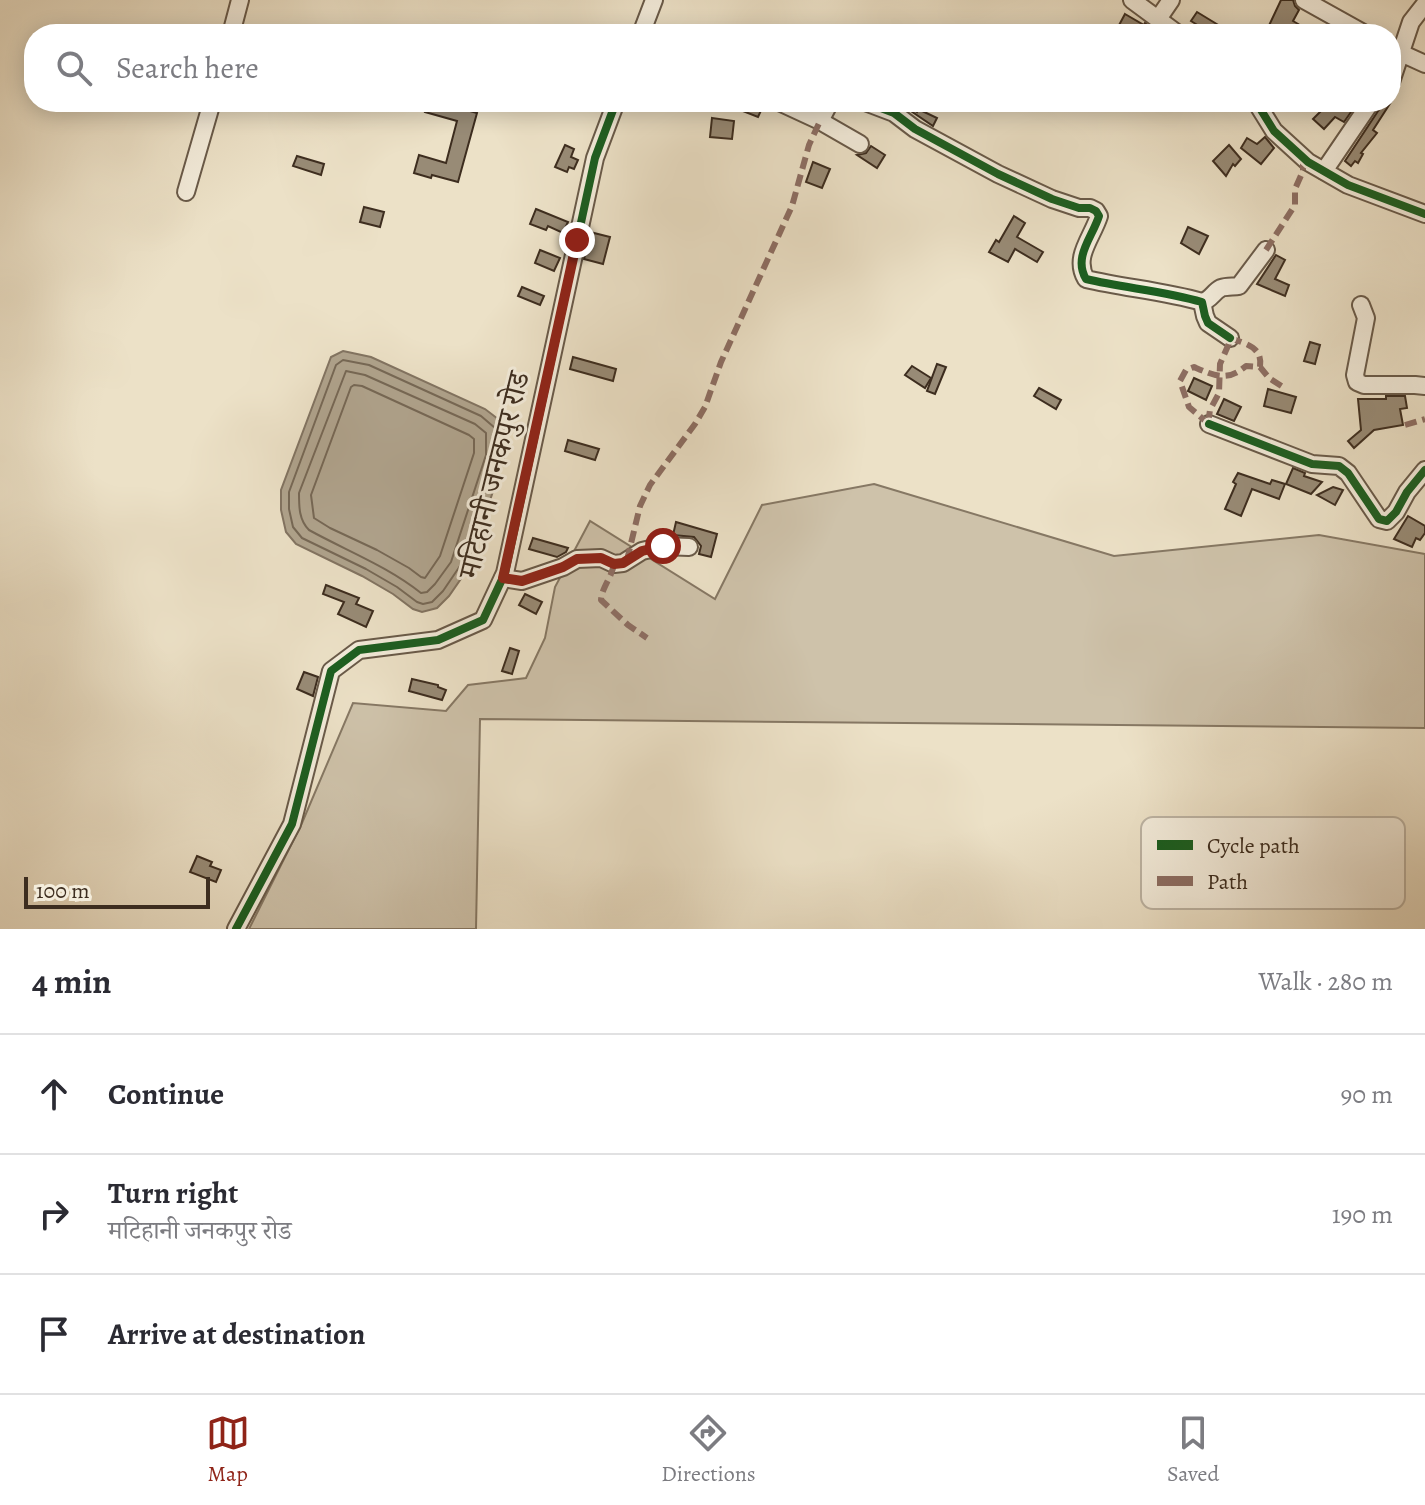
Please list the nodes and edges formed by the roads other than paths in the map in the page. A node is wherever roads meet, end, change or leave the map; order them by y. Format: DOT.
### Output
graph roads {
  1 [pos="240,0"];
  2 [pos="654,0"];
  3 [pos="1132,0"];
  4 [pos="1171,0"];
  5 [pos="1304,0"];
  6 [pos="1425,4"];
  7 [pos="1158,19"];
  8 [pos="234,24"];
  9 [pos="645,24"];
  10 [pos="1165,24"];
  11 [pos="1347,24"];
  12 [pos="1401,40"];
  13 [pos="1401,53"];
  14 [pos="1425,64"];
  15 [pos="209,112"];
  16 [pos="612,112"];
  17 [pos="801,112"];
  18 [pos="825,112"];
  19 [pos="891,112"];
  20 [pos="1262,112"];
  21 [pos="1364,112"];
  22 [pos="820,121"];
  23 [pos="860,144"];
  24 [pos="1324,171"];
  25 [pos="186,192"];
  26 [pos="1425,214"];
  27 [pos="1266,250"];
  28 [pos="1202,302"];
  29 [pos="1361,305"];
  30 [pos="1230,338"];
  31 [pos="1425,386"];
  32 [pos="1209,424"];
  33 [pos="1425,470"];
  34 [pos="689,547"];
  35 [pos="503,578"];
  36 [pos="236,929"];
  1 -- 8 [label="street"];
  2 -- 9 [label="street"];
  3 -- 7 [label="street"];
  4 -- 7 [label="street"];
  5 -- 11 [label="street"];
  6 -- 12 [label="street"];
  7 -- 10 [label="street"];
  13 -- 14 [label="street"];
  15 -- 25 [label="street"];
  16 -- 35 [label="street, मटिहानी जनकपुर रोड"];
  17 -- 22 [label="street"];
  18 -- 22 [label="street"];
  19 -- 28 [label="street"];
  20 -- 24 [label="street"];
  21 -- 24 [label="street"];
  22 -- 23 [label="street"];
  24 -- 26 [label="street"];
  27 -- 28 [label="street"];
  28 -- 30 [label="street"];
  29 -- 31 [label="street"];
  32 -- 33 [label="street"];
  34 -- 35 [label="street"];
  35 -- 36 [label="street, मटिहानी जनकपुर रोड"];
}
